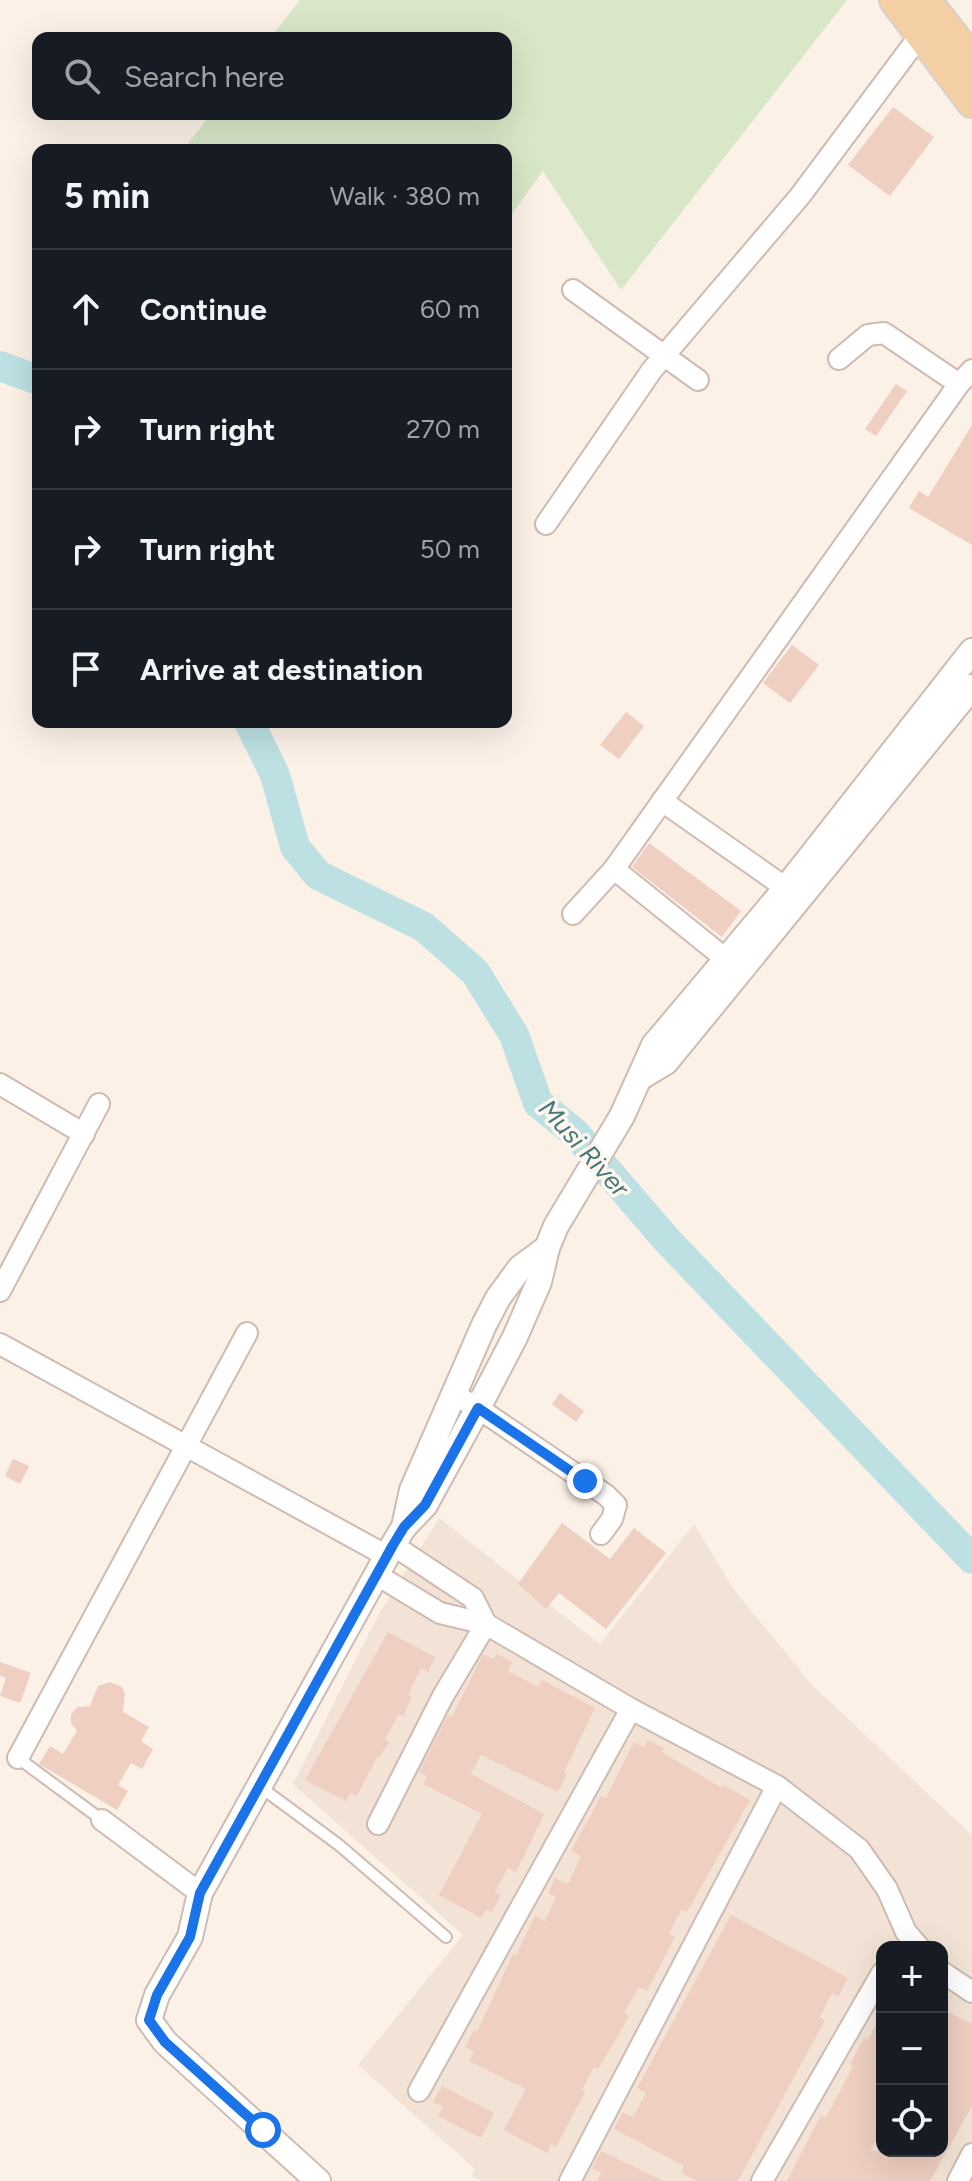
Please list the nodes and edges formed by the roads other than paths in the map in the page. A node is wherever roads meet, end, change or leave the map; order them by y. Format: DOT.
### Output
graph roads {
  1 [pos="895,0"];
  2 [pos="925,0"];
  3 [pos="921,34"];
  4 [pos="972,60"];
  5 [pos="972,102"];
  6 [pos="573,290"];
  7 [pos="665,356"];
  8 [pos="839,359"];
  9 [pos="965,377"];
  10 [pos="698,380"];
  11 [pos="546,524"];
  12 [pos="970,660"];
  13 [pos="972,687"];
  14 [pos="897,765"];
  15 [pos="662,801"];
  16 [pos="854,817"];
  17 [pos="614,869"];
  18 [pos="786,888"];
  19 [pos="573,914"];
  20 [pos="727,960"];
  21 [pos="641,1077"];
  22 [pos="0,1084"];
  23 [pos="99,1104"];
  24 [pos="84,1134"];
  25 [pos="551,1237"];
  26 [pos="0,1291"];
  27 [pos="247,1333"];
  28 [pos="0,1344"];
  29 [pos="453,1394"];
  30 [pos="478,1408"];
  31 [pos="186,1446"];
  32 [pos="601,1534"];
  33 [pos="390,1551"];
  34 [pos="486,1624"];
  35 [pos="631,1709"];
  36 [pos="18,1758"];
  37 [pos="259,1786"];
  38 [pos="777,1786"];
  39 [pos="102,1820"];
  40 [pos="378,1824"];
  41 [pos="200,1893"];
  42 [pos="446,1937"];
  43 [pos="908,1941"];
  44 [pos="948,1976"];
  45 [pos="876,1983"];
  46 [pos="972,1992"];
  47 [pos="419,2091"];
  48 [pos="972,2154"];
  49 [pos="318,2181"];
  50 [pos="570,2181"];
  51 [pos="762,2181"];
  52 [pos="958,2181"];
  1 -- 3 [label="main road"];
  2 -- 4 [label="main road"];
  3 -- 5 [label="main road"];
  3 -- 7 [label="street"];
  6 -- 7 [label="street"];
  7 -- 10 [label="street"];
  7 -- 11 [label="street"];
  8 -- 9 [label="street"];
  9 -- 15 [label="street"];
  12 -- 14 [label="street"];
  13 -- 14 [label="street"];
  14 -- 16 [label="street"];
  15 -- 17 [label="street"];
  15 -- 18 [label="street"];
  16 -- 18 [label="street"];
  16 -- 21 [label="street"];
  17 -- 19 [label="street"];
  17 -- 20 [label="street"];
  18 -- 20 [label="street"];
  20 -- 21 [label="street"];
  21 -- 25 [label="street"];
  22 -- 24 [label="street"];
  23 -- 24 [label="street"];
  24 -- 26 [label="street"];
  25 -- 29 [label="street"];
  25 -- 30 [label="street"];
  27 -- 31 [label="street"];
  28 -- 31 [label="street"];
  29 -- 30 [label="street"];
  29 -- 33 [label="street"];
  30 -- 32 [label="street"];
  30 -- 33 [label="street"];
  31 -- 33 [label="street"];
  31 -- 36 [label="street"];
  33 -- 34 [label="street"];
  33 -- 34 [label="street"];
  33 -- 37 [label="street"];
  34 -- 35 [label="street"];
  34 -- 40 [label="street"];
  35 -- 38 [label="street"];
  35 -- 47 [label="street"];
  36 -- 39 [label="lane"];
  37 -- 41 [label="street"];
  37 -- 42 [label="lane"];
  38 -- 43 [label="street"];
  38 -- 50 [label="street"];
  39 -- 41 [label="street"];
  41 -- 49 [label="street"];
  44 -- 46 [label="street"];
  45 -- 51 [label="street"];
  48 -- 52 [label="street"];
}
